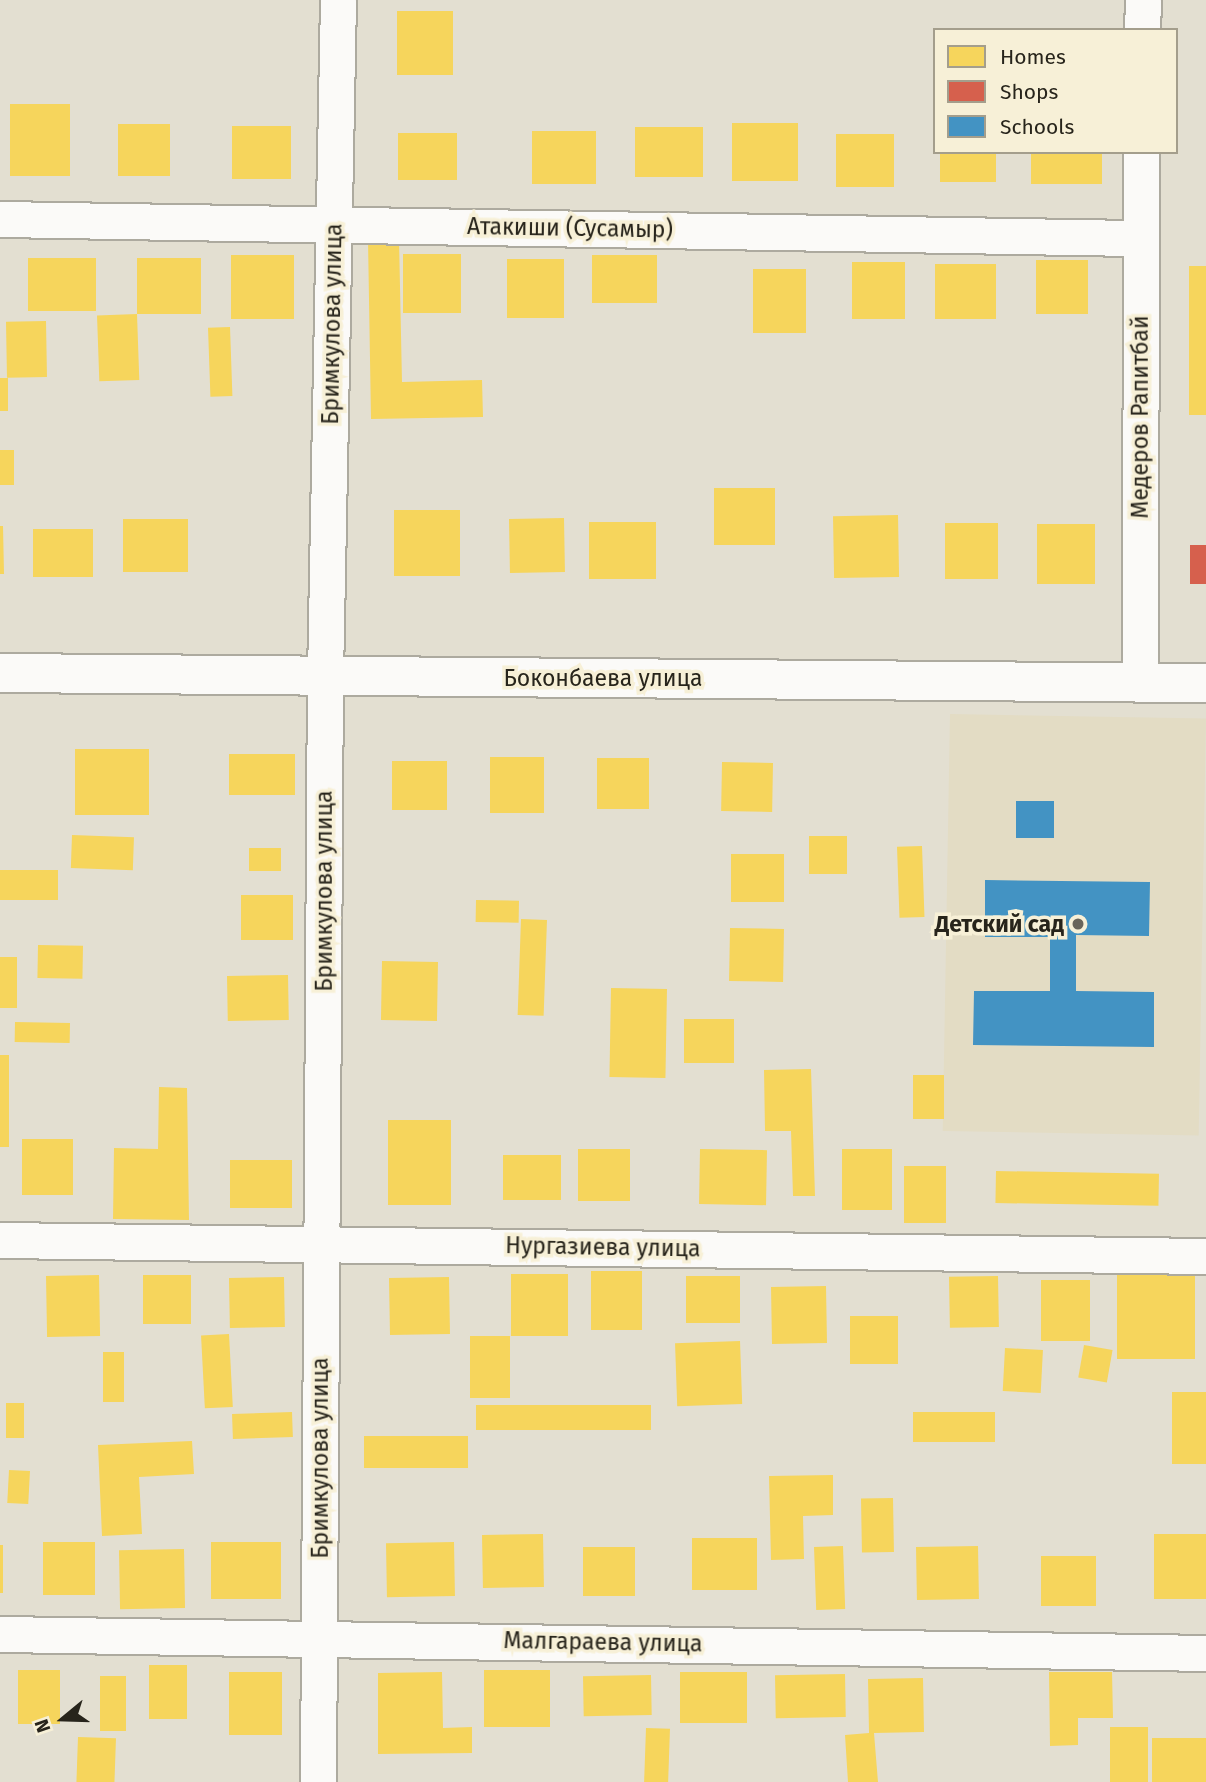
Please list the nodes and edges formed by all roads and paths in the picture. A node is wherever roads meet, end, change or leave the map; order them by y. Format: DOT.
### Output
graph roads {
  1 [pos="338,0"];
  2 [pos="1143,0"];
  3 [pos="1142,28"];
  4 [pos="1140,154"];
  5 [pos="0,219"];
  6 [pos="334,224"];
  7 [pos="1139,239"];
  8 [pos="0,673"];
  9 [pos="325,676"];
  10 [pos="1140,683"];
  11 [pos="1206,683"];
  12 [pos="0,1240"];
  13 [pos="321,1242"];
  14 [pos="1206,1256"];
  15 [pos="0,1634"];
  16 [pos="319,1637"];
  17 [pos="1206,1653"];
  18 [pos="318,1782"];
  1 -- 6 [label="street, Бримкулова улица"];
  2 -- 3 [label="street"];
  4 -- 7 [label="street, Медеров Рапитбай"];
  5 -- 6 [label="street, Атакиши (Сусамыр)"];
  6 -- 7 [label="street, Атакиши (Сусамыр)"];
  6 -- 9 [label="street, Бримкулова улица"];
  7 -- 10 [label="street, Медеров Рапитбай"];
  8 -- 9 [label="street, Боконбаева улица"];
  9 -- 10 [label="street, Боконбаева улица"];
  9 -- 13 [label="street, Бримкулова улица"];
  10 -- 11 [label="street, Боконбаева улица"];
  12 -- 13 [label="street, Нургазиева улица"];
  13 -- 14 [label="street, Нургазиева улица"];
  13 -- 16 [label="street, Бримкулова улица"];
  15 -- 16 [label="street, Малгараева улица"];
  16 -- 17 [label="street, Малгараева улица"];
  16 -- 18 [label="street, Бримкулова улица"];
}
